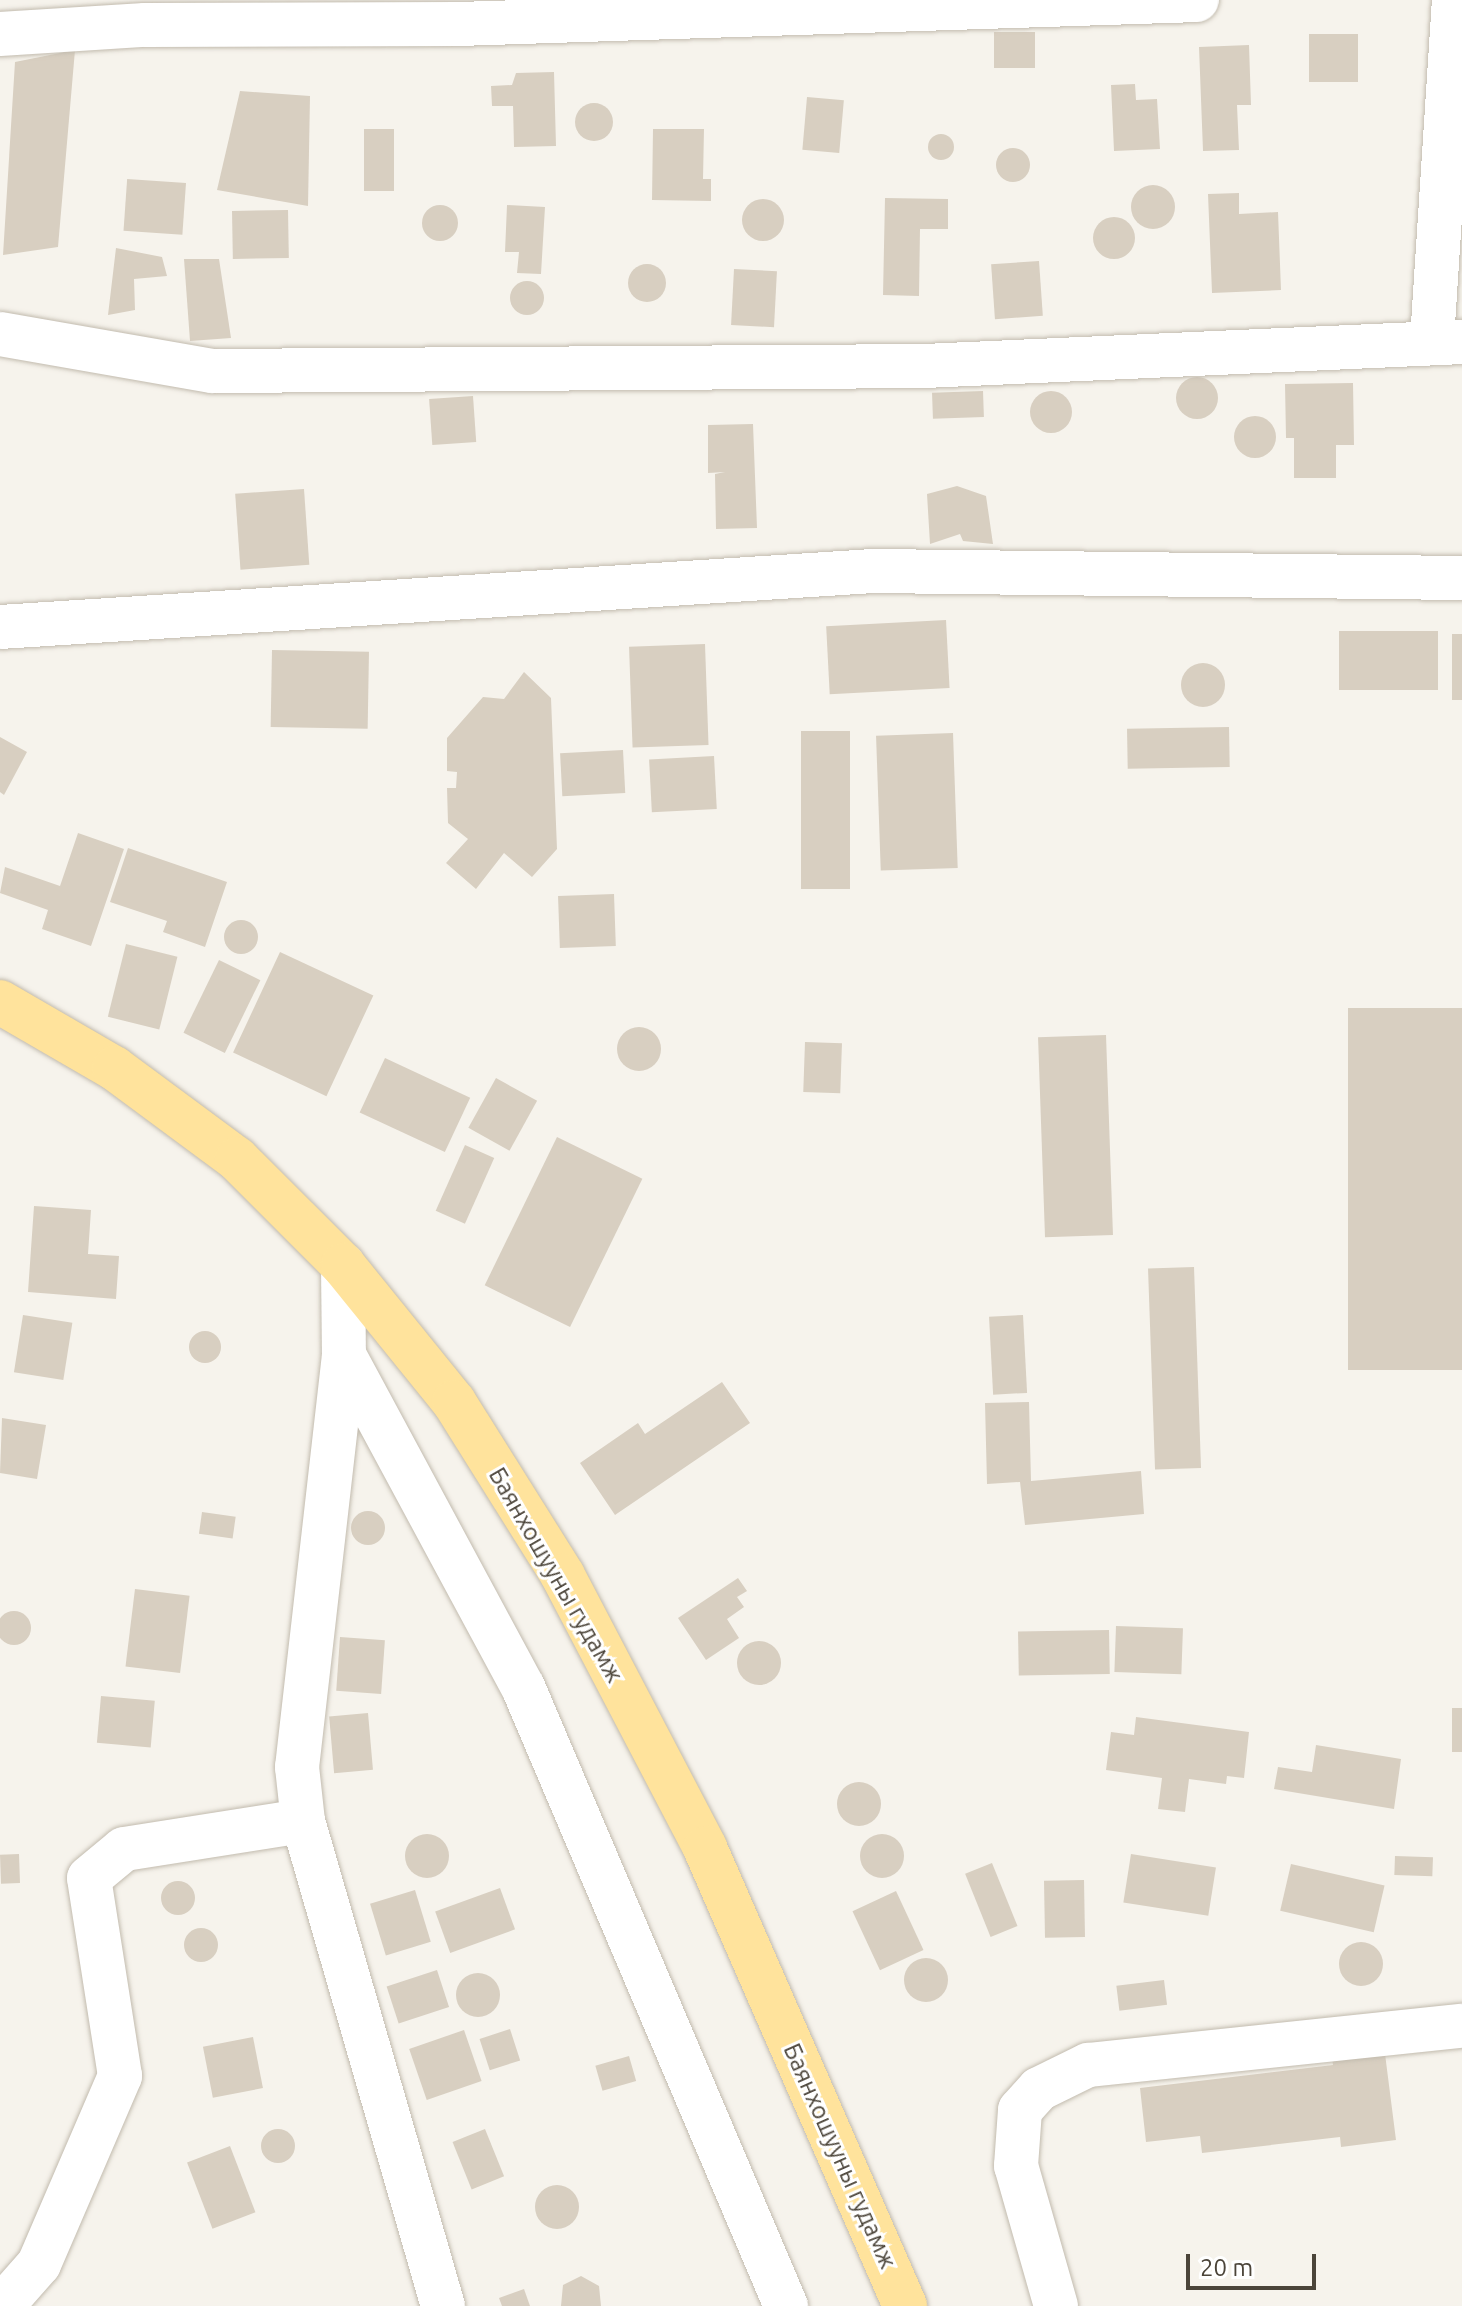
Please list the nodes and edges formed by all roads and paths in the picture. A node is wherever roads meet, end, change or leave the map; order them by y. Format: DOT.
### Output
graph roads {
  1 [pos="5,0"];
  2 [pos="1197,0"];
  3 [pos="1454,0"];
  4 [pos="0,34"];
  5 [pos="0,334"];
  6 [pos="1447,341"];
  7 [pos="1462,578"];
  8 [pos="0,627"];
  9 [pos="0,1002"];
  10 [pos="343,1265"];
  11 [pos="344,1355"];
  12 [pos="303,1821"];
  13 [pos="1462,2026"];
  14 [pos="2,2306"];
  15 [pos="443,2306"];
  16 [pos="786,2306"];
  17 [pos="905,2306"];
  18 [pos="1056,2306"];
  1 -- 4 [label="street"];
  2 -- 4 [label="street"];
  3 -- 6 [label="street"];
  5 -- 6 [label="street"];
  7 -- 8 [label="street"];
  9 -- 10 [label="main road, Баянхошууны гудамж"];
  10 -- 11 [label="street"];
  10 -- 17 [label="main road, Баянхошууны гудамж"];
  11 -- 12 [label="street"];
  11 -- 16 [label="street"];
  12 -- 14 [label="street"];
  12 -- 15 [label="street"];
  13 -- 18 [label="street"];
}
